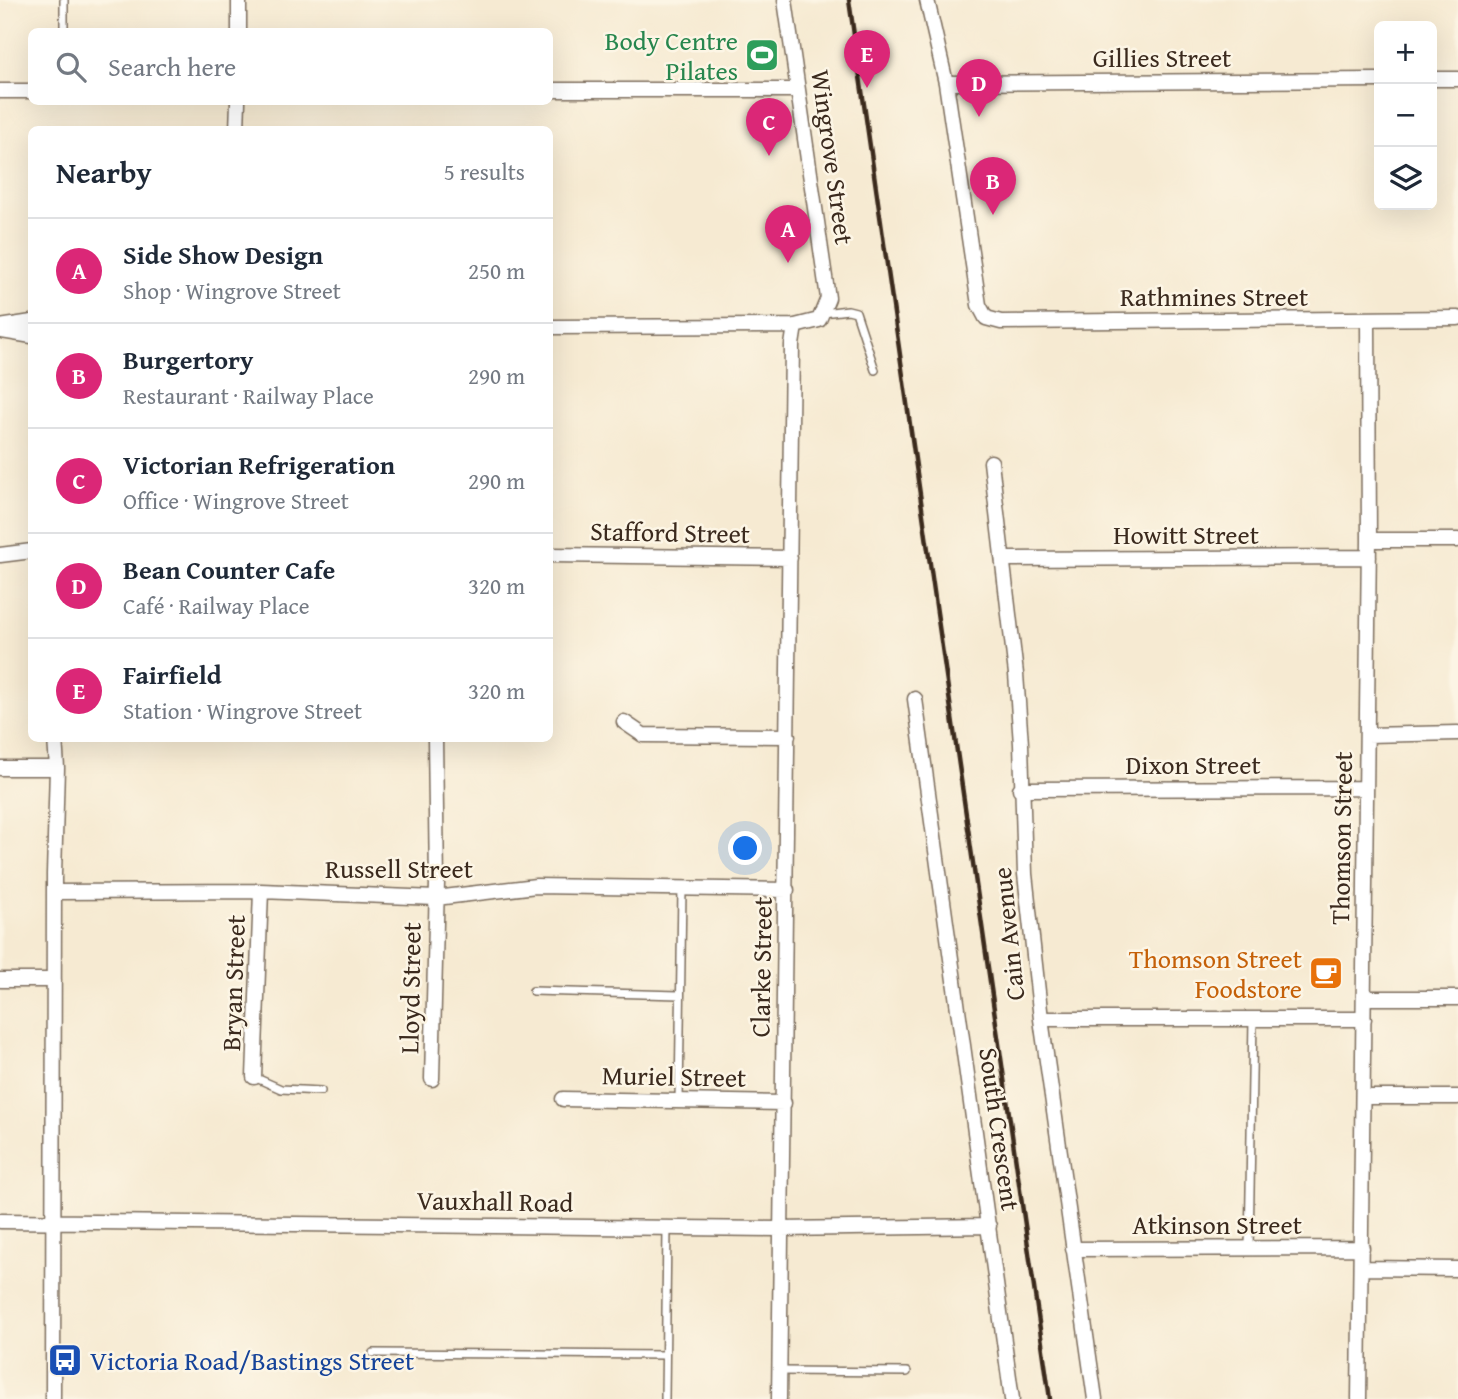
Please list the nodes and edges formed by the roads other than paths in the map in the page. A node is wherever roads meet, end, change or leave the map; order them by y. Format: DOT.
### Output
graph roads {
  1 [pos="64,0"];
  2 [pos="239,0"];
  3 [pos="785,0"];
  4 [pos="927,0"];
  5 [pos="64,28"];
  6 [pos="239,28"];
  7 [pos="1437,79"];
  8 [pos="1458,79"];
  9 [pos="1374,80"];
  10 [pos="946,83"];
  11 [pos="553,90"];
  12 [pos="798,90"];
  13 [pos="0,91"];
  14 [pos="28,91"];
  15 [pos="238,105"];
  16 [pos="237,126"];
  17 [pos="820,317"];
  18 [pos="1458,318"];
  19 [pos="1368,319"];
  20 [pos="28,323"];
  21 [pos="795,326"];
  22 [pos="553,327"];
  23 [pos="0,329"];
  24 [pos="28,335"];
  25 [pos="875,370"];
  26 [pos="991,462"];
  27 [pos="1369,540"];
  28 [pos="1458,540"];
  29 [pos="28,552"];
  30 [pos="4,555"];
  31 [pos="553,555"];
  32 [pos="1369,557"];
  33 [pos="790,558"];
  34 [pos="28,559"];
  35 [pos="1004,559"];
  36 [pos="915,699"];
  37 [pos="624,722"];
  38 [pos="1458,733"];
  39 [pos="1367,735"];
  40 [pos="788,736"];
  41 [pos="55,742"];
  42 [pos="435,742"];
  43 [pos="0,768"];
  44 [pos="57,768"];
  45 [pos="1020,789"];
  46 [pos="1366,789"];
  47 [pos="682,889"];
  48 [pos="787,890"];
  49 [pos="261,891"];
  50 [pos="54,892"];
  51 [pos="436,898"];
  52 [pos="0,980"];
  53 [pos="54,980"];
  54 [pos="533,990"];
  55 [pos="679,995"];
  56 [pos="1364,998"];
  57 [pos="1458,998"];
  58 [pos="1364,1018"];
  59 [pos="1041,1019"];
  60 [pos="1253,1019"];
  61 [pos="254,1077"];
  62 [pos="432,1079"];
  63 [pos="321,1091"];
  64 [pos="1364,1097"];
  65 [pos="1458,1097"];
  66 [pos="563,1099"];
  67 [pos="679,1101"];
  68 [pos="784,1103"];
  69 [pos="0,1221"];
  70 [pos="52,1221"];
  71 [pos="989,1226"];
  72 [pos="667,1227"];
  73 [pos="781,1229"];
  74 [pos="1362,1248"];
  75 [pos="1073,1249"];
  76 [pos="1249,1249"];
  77 [pos="1362,1268"];
  78 [pos="1458,1269"];
  79 [pos="373,1353"];
  80 [pos="665,1355"];
  81 [pos="779,1371"];
  82 [pos="907,1372"];
  83 [pos="53,1399"];
  84 [pos="665,1399"];
  85 [pos="779,1399"];
  86 [pos="1012,1399"];
  87 [pos="1095,1399"];
  88 [pos="1359,1399"];
  1 -- 5 [label="lane"];
  2 -- 6 [label="street"];
  3 -- 12 [label="street, Wingrove Street"];
  4 -- 10 [label="street"];
  7 -- 8 [label="street"];
  9 -- 10 [label="street, Gillies Street"];
  10 -- 19 [label="street, Rathmines Street"];
  11 -- 12 [label="street"];
  12 -- 17 [label="street, Wingrove Street"];
  13 -- 14 [label="street"];
  15 -- 16 [label="street"];
  17 -- 21 [label="street"];
  17 -- 25 [label="lane"];
  18 -- 19 [label="street, Rathmines Street"];
  19 -- 27 [label="street, Thomson Street"];
  20 -- 23 [label="street"];
  21 -- 22 [label="street"];
  21 -- 33 [label="street, Clarke Street"];
  23 -- 24 [label="street"];
  26 -- 35 [label="street, Cain Avenue"];
  27 -- 28 [label="street"];
  27 -- 32 [label="street, Thomson Street"];
  29 -- 30 [label="street"];
  30 -- 34 [label="street"];
  31 -- 33 [label="street, Stafford Street"];
  32 -- 35 [label="street, Howitt Street"];
  32 -- 39 [label="street, Thomson Street"];
  33 -- 40 [label="street, Clarke Street"];
  35 -- 45 [label="street, Cain Avenue"];
  36 -- 71 [label="street, South Crescent"];
  37 -- 40 [label="street"];
  38 -- 39 [label="street"];
  39 -- 46 [label="street, Thomson Street"];
  40 -- 48 [label="street, Clarke Street"];
  41 -- 44 [label="street"];
  42 -- 51 [label="street, Lloyd Street"];
  43 -- 44 [label="street"];
  44 -- 50 [label="street"];
  45 -- 46 [label="street, Dixon Street"];
  45 -- 59 [label="street, Cain Avenue"];
  46 -- 56 [label="street, Thomson Street"];
  47 -- 48 [label="street, Russell Street"];
  47 -- 51 [label="street, Russell Street"];
  47 -- 55 [label="lane"];
  48 -- 68 [label="street, Clarke Street"];
  49 -- 50 [label="street, Russell Street"];
  49 -- 51 [label="street, Russell Street"];
  49 -- 61 [label="street, Bryan Street"];
  50 -- 53 [label="street"];
  51 -- 62 [label="street, Lloyd Street"];
  52 -- 53 [label="street"];
  53 -- 70 [label="street"];
  54 -- 55 [label="lane"];
  55 -- 67 [label="lane"];
  56 -- 57 [label="street"];
  56 -- 58 [label="street, Thomson Street"];
  58 -- 60 [label="street"];
  58 -- 64 [label="street, Thomson Street"];
  59 -- 60 [label="street"];
  59 -- 75 [label="street, Cain Avenue"];
  60 -- 76 [label="lane"];
  61 -- 63 [label="lane"];
  64 -- 65 [label="street"];
  64 -- 74 [label="street, Thomson Street"];
  66 -- 67 [label="street, Muriel Street"];
  67 -- 68 [label="street, Muriel Street"];
  68 -- 73 [label="street, Clarke Street"];
  69 -- 70 [label="street, Vauxhall Road"];
  70 -- 72 [label="street, Vauxhall Road"];
  70 -- 83 [label="street"];
  71 -- 73 [label="street, Vauxhall Road"];
  71 -- 86 [label="street, South Crescent"];
  72 -- 73 [label="street, Vauxhall Road"];
  72 -- 80 [label="lane"];
  73 -- 81 [label="street, Clarke Street"];
  74 -- 76 [label="street, Atkinson Street"];
  74 -- 77 [label="street, Thomson Street"];
  75 -- 76 [label="street, Atkinson Street"];
  75 -- 87 [label="street, Cain Avenue"];
  77 -- 78 [label="street"];
  77 -- 88 [label="street, Thomson Street"];
  79 -- 80 [label="lane"];
  80 -- 84 [label="lane"];
  81 -- 82 [label="lane"];
  81 -- 85 [label="street, Clarke Street"];
}
